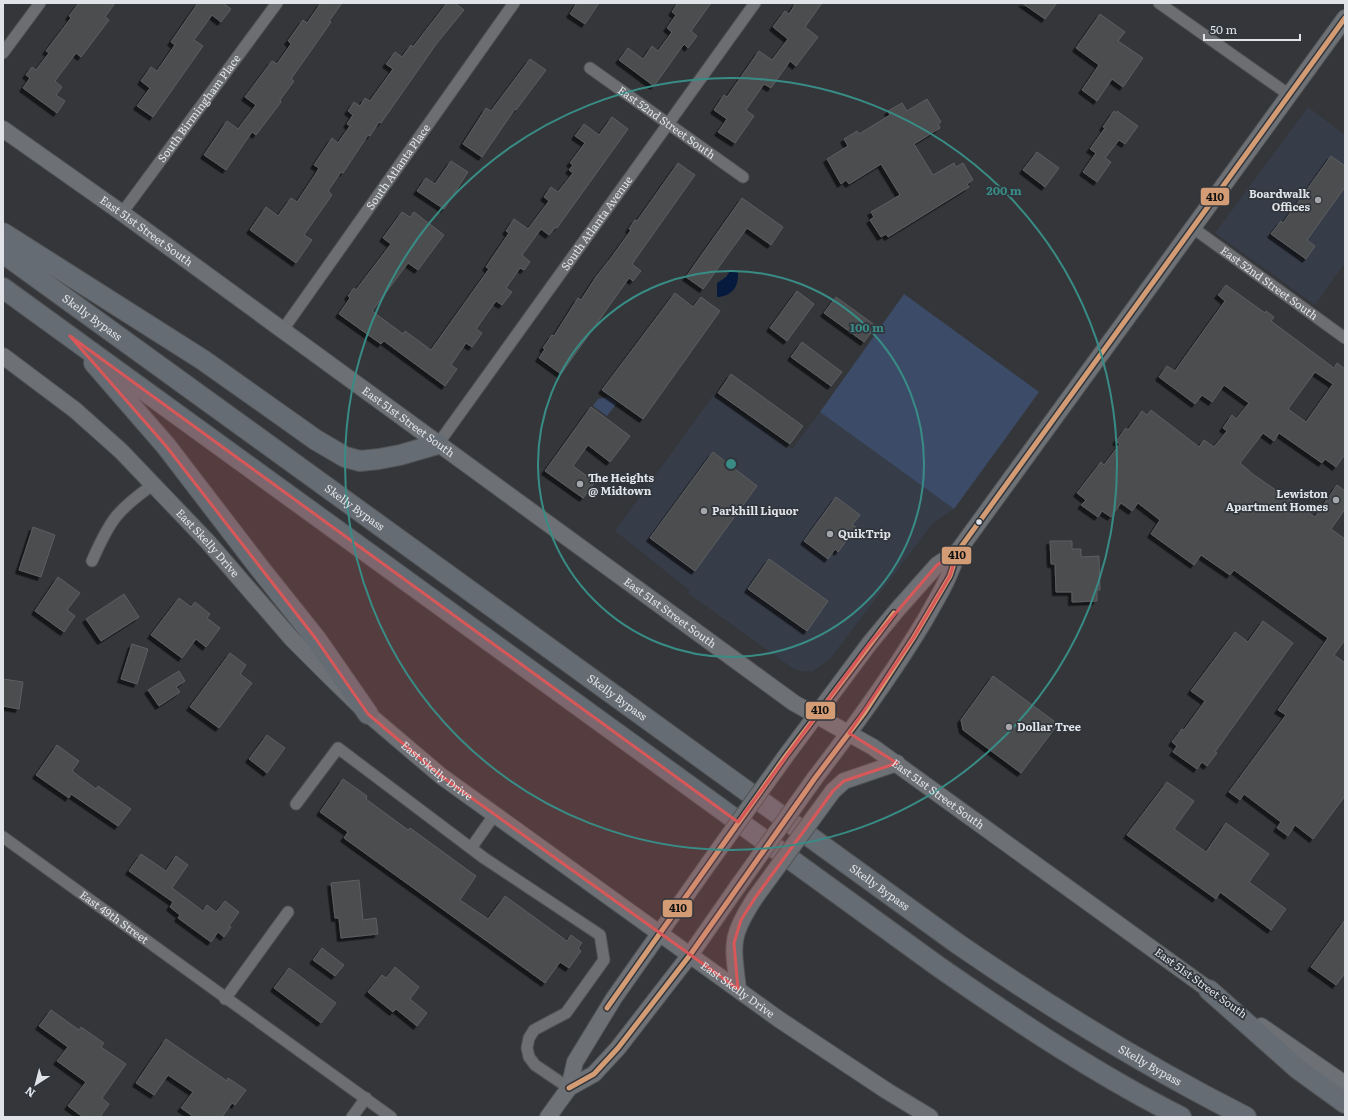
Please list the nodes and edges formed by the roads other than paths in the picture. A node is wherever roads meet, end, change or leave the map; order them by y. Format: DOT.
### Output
graph roads {
  1 [pos="40,3"];
  2 [pos="277,3"];
  3 [pos="514,3"];
  4 [pos="755,3"];
  5 [pos="1159,3"];
  6 [pos="1345,18"];
  7 [pos="3,53"];
  8 [pos="590,68"];
  9 [pos="1288,94"];
  10 [pos="668,123"];
  11 [pos="3,129"];
  12 [pos="743,177"];
  13 [pos="122,213"];
  14 [pos="1194,228"];
  15 [pos="3,233"];
  16 [pos="3,253"];
  17 [pos="3,288"];
  18 [pos="282,331"];
  19 [pos="70,336"];
  20 [pos="1345,338"];
  21 [pos="3,356"];
  22 [pos="438,444"];
  23 [pos="154,484"];
  24 [pos="958,551"];
  25 [pos="92,561"];
  26 [pos="927,577"];
  27 [pos="927,615"];
  28 [pos="368,714"];
  29 [pos="816,716"];
  30 [pos="849,733"];
  31 [pos="897,763"];
  32 [pos="296,804"];
  33 [pos="495,814"];
  34 [pos="3,837"];
  35 [pos="471,848"];
  36 [pos="288,912"];
  37 [pos="660,933"];
  38 [pos="690,955"];
  39 [pos="738,990"];
  40 [pos="1209,990"];
  41 [pos="225,999"];
  42 [pos="1345,1084"];
  43 [pos="569,1088"];
  44 [pos="366,1098"];
  45 [pos="1345,1104"];
  46 [pos="352,1117"];
  47 [pos="390,1117"];
  48 [pos="548,1117"];
  49 [pos="930,1117"];
  50 [pos="1181,1117"];
  51 [pos="1246,1117"];
  1 -- 7 [label="street"];
  2 -- 13 [label="street, South Birmingham Place"];
  3 -- 18 [label="street, South Atlanta Place"];
  4 -- 10 [label="street, South Atlanta Avenue"];
  5 -- 9 [label="street"];
  6 -- 9 [label="main road"];
  8 -- 10 [label="street, East 52nd Street South"];
  9 -- 14 [label="main road"];
  10 -- 12 [label="street, East 52nd Street South"];
  10 -- 22 [label="street, South Atlanta Avenue"];
  11 -- 13 [label="main road, East 51st Street South"];
  13 -- 18 [label="main road, East 51st Street South"];
  14 -- 20 [label="street, East 52nd Street South"];
  14 -- 24 [label="main road"];
  15 -- 22 [label="highway"];
  16 -- 51 [label="highway, Skelly Bypass"];
  17 -- 19 [label="highway"];
  18 -- 22 [label="main road, East 51st Street South"];
  19 -- 28 [label="highway"];
  19 -- 50 [label="highway"];
  21 -- 23 [label="main road, East Skelly Drive"];
  22 -- 29 [label="main road, East 51st Street South"];
  23 -- 25 [label="street"];
  23 -- 28 [label="main road, East Skelly Drive"];
  24 -- 26 [label="main road"];
  24 -- 27 [label="main road"];
  26 -- 27 [label="main road"];
  26 -- 29 [label="main road"];
  27 -- 30 [label="main road"];
  28 -- 33 [label="main road, East Skelly Drive"];
  29 -- 30 [label="main road, East 51st Street South"];
  29 -- 37 [label="main road, bridge"];
  30 -- 31 [label="main road, East 51st Street South"];
  30 -- 38 [label="main road, bridge"];
  31 -- 39 [label="main road, bridge"];
  31 -- 40 [label="main road, East 51st Street South"];
  32 -- 35 [label="street"];
  33 -- 35 [label="street"];
  33 -- 37 [label="main road, East Skelly Drive"];
  34 -- 41 [label="street, East 49th Street"];
  35 -- 43 [label="street"];
  36 -- 41 [label="street"];
  37 -- 38 [label="main road, East Skelly Drive"];
  37 -- 43 [label="main road"];
  38 -- 39 [label="main road, East Skelly Drive"];
  38 -- 43 [label="main road"];
  39 -- 49 [label="main road, East Skelly Drive"];
  40 -- 42 [label="main road, East 51st Street South"];
  40 -- 45 [label="highway"];
  41 -- 44 [label="street, East 49th Street"];
  43 -- 48 [label="main road"];
  44 -- 46 [label="street"];
  44 -- 47 [label="street, East 49th Street"];
}
